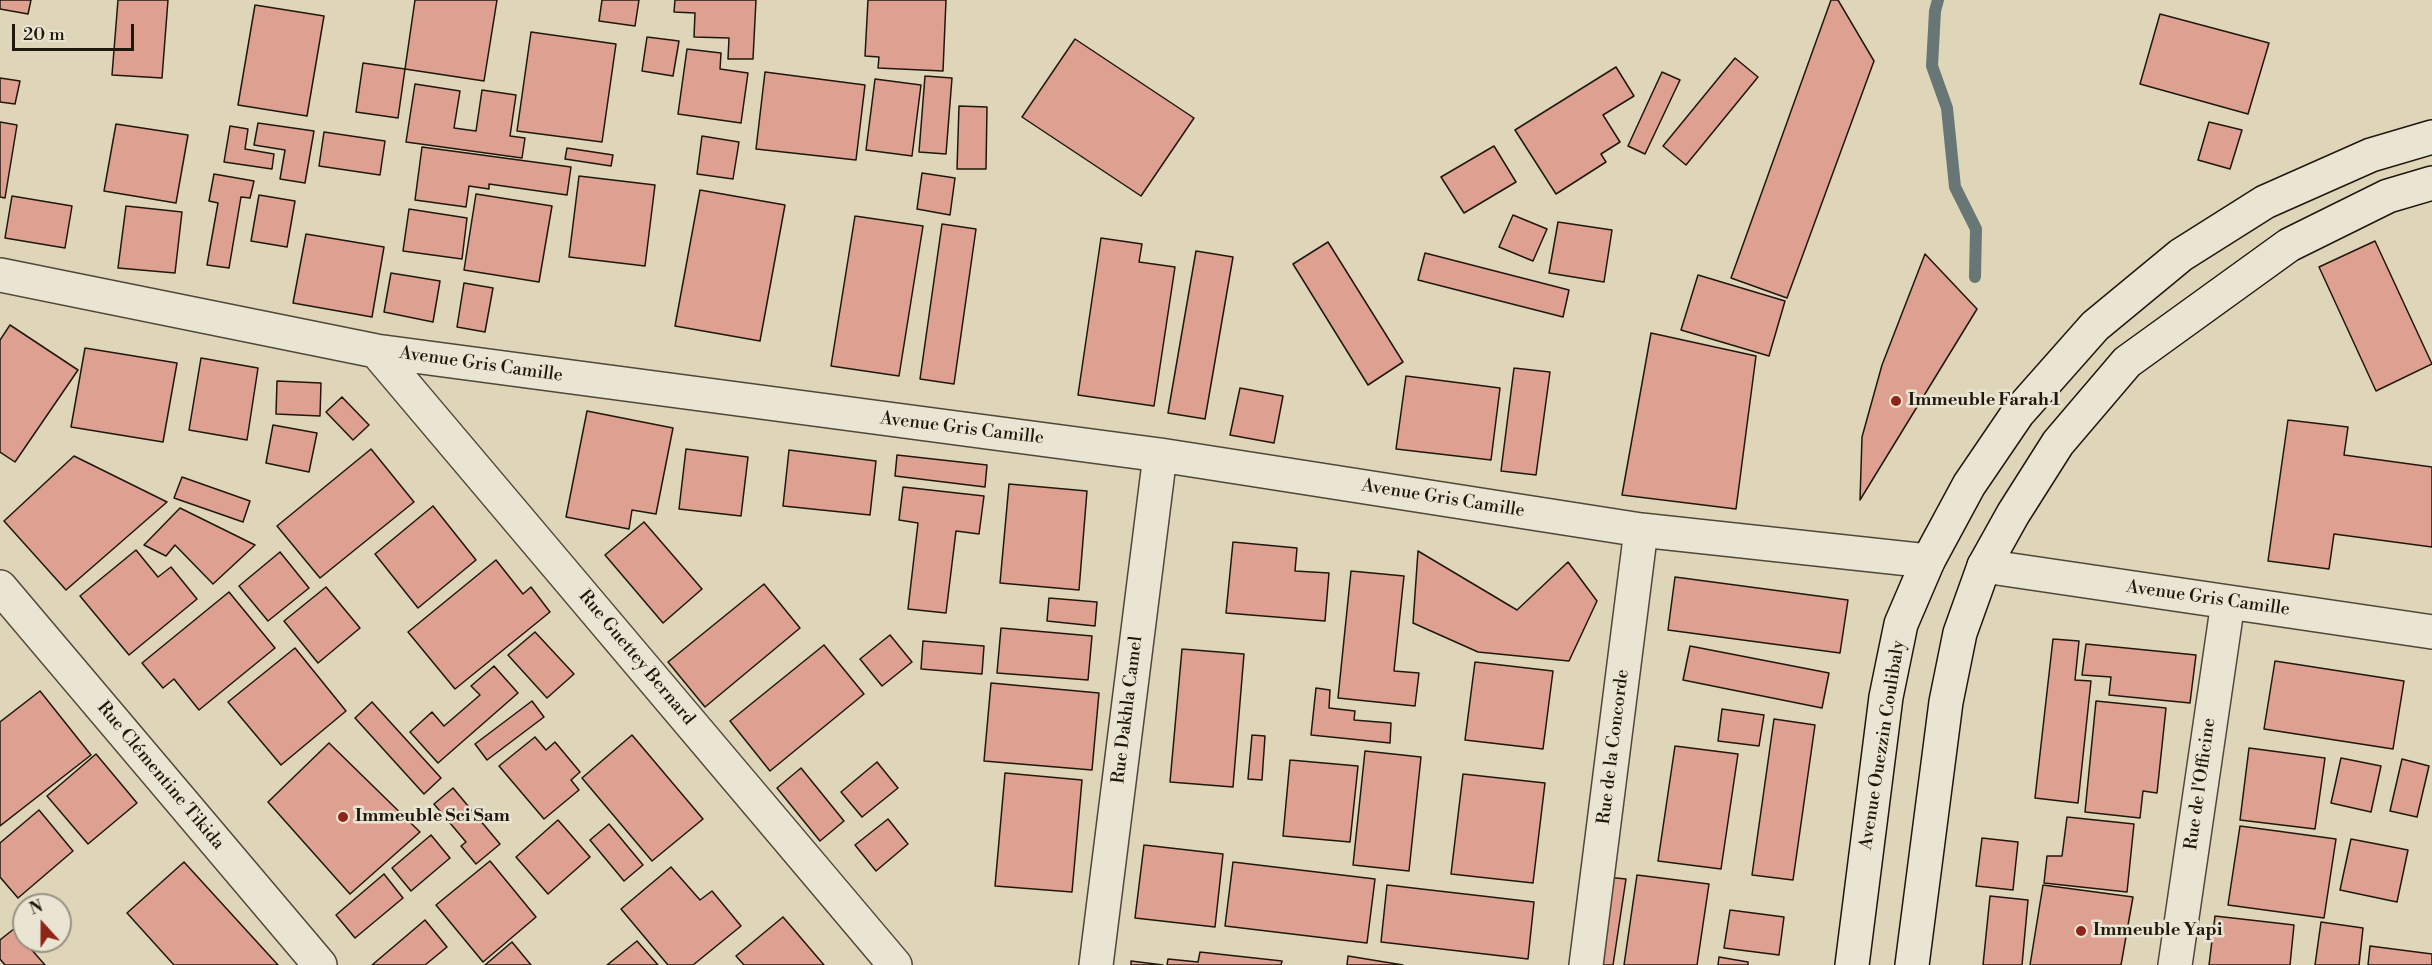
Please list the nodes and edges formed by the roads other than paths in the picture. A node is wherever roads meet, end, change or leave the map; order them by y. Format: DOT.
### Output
graph roads {
  1 [pos="2432,136"];
  2 [pos="2432,183"];
  3 [pos="0,275"];
  4 [pos="376,351"];
  5 [pos="1160,455"];
  6 [pos="1641,530"];
  7 [pos="1928,561"];
  8 [pos="1984,566"];
  9 [pos="0,587"];
  10 [pos="2228,602"];
  11 [pos="2432,632"];
  12 [pos="321,965"];
  13 [pos="895,965"];
  14 [pos="1096,965"];
  15 [pos="1586,965"];
  16 [pos="1852,965"];
  17 [pos="1912,965"];
  18 [pos="2175,965"];
  1 -- 7 [label="street, Avenue Ouezzin Coulibaly"];
  2 -- 8 [label="street"];
  3 -- 4 [label="street, Avenue Gris Camille"];
  4 -- 5 [label="street, Avenue Gris Camille"];
  4 -- 13 [label="street, Rue Guettey Bernard"];
  5 -- 6 [label="street, Avenue Gris Camille"];
  5 -- 14 [label="street, Rue Dakhla Camel"];
  6 -- 7 [label="street, Avenue Gris Camille"];
  6 -- 15 [label="street, Rue de la Concorde"];
  7 -- 16 [label="street, Avenue Ouezzin Coulibaly"];
  8 -- 10 [label="street, Avenue Gris Camille"];
  8 -- 17 [label="street"];
  9 -- 12 [label="street, Rue Clémentine Tikida"];
  10 -- 11 [label="street, Avenue Gris Camille"];
  10 -- 18 [label="street, Rue de l'Officine"];
}
